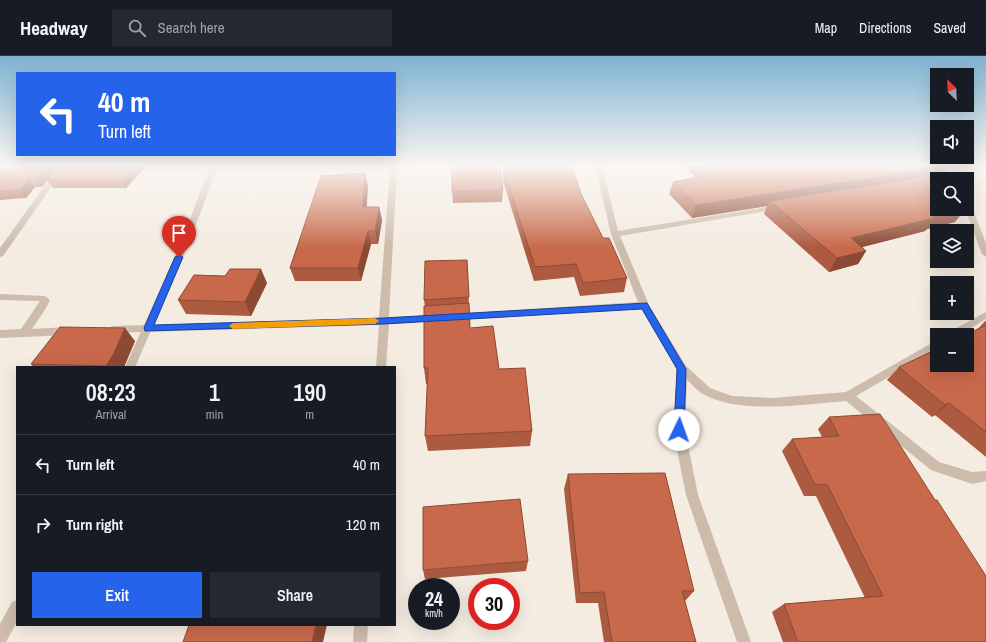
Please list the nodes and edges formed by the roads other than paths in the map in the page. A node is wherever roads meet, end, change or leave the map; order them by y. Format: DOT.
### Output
graph roads {
  1 [pos="43,193"];
  2 [pos="204,193"];
  3 [pos="391,193"];
  4 [pos="605,193"];
  5 [pos="788,206"];
  6 [pos="972,216"];
  7 [pos="615,234"];
  8 [pos="984,242"];
  9 [pos="0,254"];
  10 [pos="986,254"];
  11 [pos="0,297"];
  12 [pos="644,305"];
  13 [pos="986,315"];
  14 [pos="384,321"];
  15 [pos="148,328"];
  16 [pos="964,328"];
  17 [pos="102,330"];
  18 [pos="78,331"];
  19 [pos="24,333"];
  20 [pos="0,334"];
  21 [pos="930,348"];
  22 [pos="130,366"];
  23 [pos="381,366"];
  24 [pos="682,369"];
  25 [pos="848,396"];
  26 [pos="986,476"];
  27 [pos="16,609"];
  28 [pos="361,626"];
  29 [pos="0,639"];
  30 [pos="360,642"];
  31 [pos="744,642"];
  1 -- 9 [label="street"];
  2 -- 15 [label="street"];
  3 -- 14 [label="street"];
  4 -- 7 [label="street"];
  5 -- 7 [label="street"];
  6 -- 8 [label="street"];
  7 -- 12 [label="street"];
  8 -- 10 [label="street"];
  11 -- 19 [label="street"];
  12 -- 14 [label="street"];
  12 -- 24 [label="street"];
  13 -- 16 [label="street"];
  14 -- 15 [label="street"];
  14 -- 23 [label="street"];
  15 -- 17 [label="street"];
  15 -- 22 [label="street"];
  18 -- 19 [label="street"];
  19 -- 20 [label="street"];
  21 -- 25 [label="street"];
  24 -- 25 [label="street"];
  24 -- 31 [label="street"];
  25 -- 26 [label="street"];
  27 -- 29 [label="street"];
  28 -- 30 [label="street"];
}
